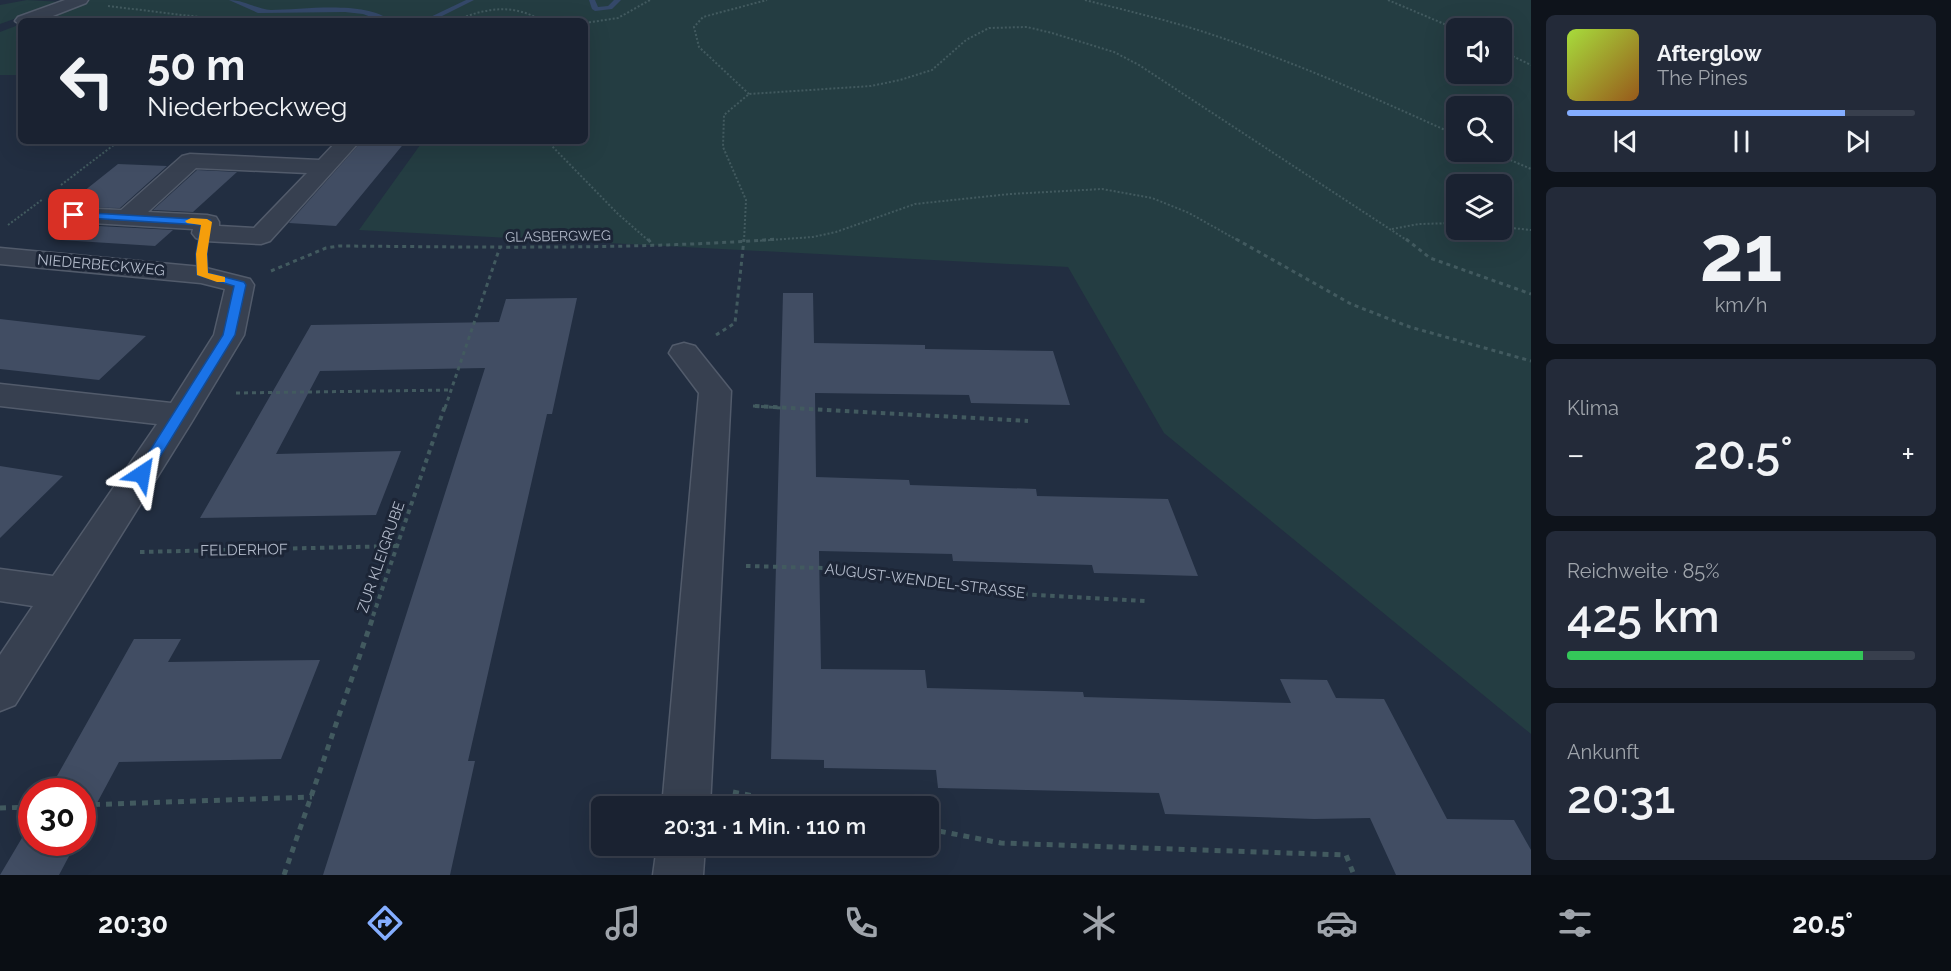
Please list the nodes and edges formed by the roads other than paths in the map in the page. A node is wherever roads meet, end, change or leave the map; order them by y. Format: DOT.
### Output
graph roads {
  1 [pos="80,0"];
  2 [pos="32,18"];
  3 [pos="346,144"];
  4 [pos="325,167"];
  5 [pos="74,215"];
  6 [pos="128,217"];
  7 [pos="205,233"];
  8 [pos="0,256"];
  9 [pos="202,275"];
  10 [pos="684,353"];
  11 [pos="0,394"];
  12 [pos="187,405"];
  13 [pos="0,585"];
  14 [pos="64,594"];
  15 [pos="0,691"];
  16 [pos="687,795"];
  17 [pos="680,856"];
  18 [pos="678,875"];
  1 -- 2 [label="street"];
  3 -- 4 [label="street"];
  4 -- 6 [label="street"];
  4 -- 7 [label="street"];
  5 -- 6 [label="street"];
  6 -- 7 [label="street"];
  7 -- 9 [label="street"];
  8 -- 9 [label="street, NIEDERBECKWEG"];
  9 -- 12 [label="street, NIEDERBECKWEG"];
  10 -- 16 [label="street"];
  11 -- 12 [label="street"];
  12 -- 14 [label="street"];
  13 -- 14 [label="street"];
  14 -- 15 [label="street"];
  17 -- 18 [label="street"];
}
